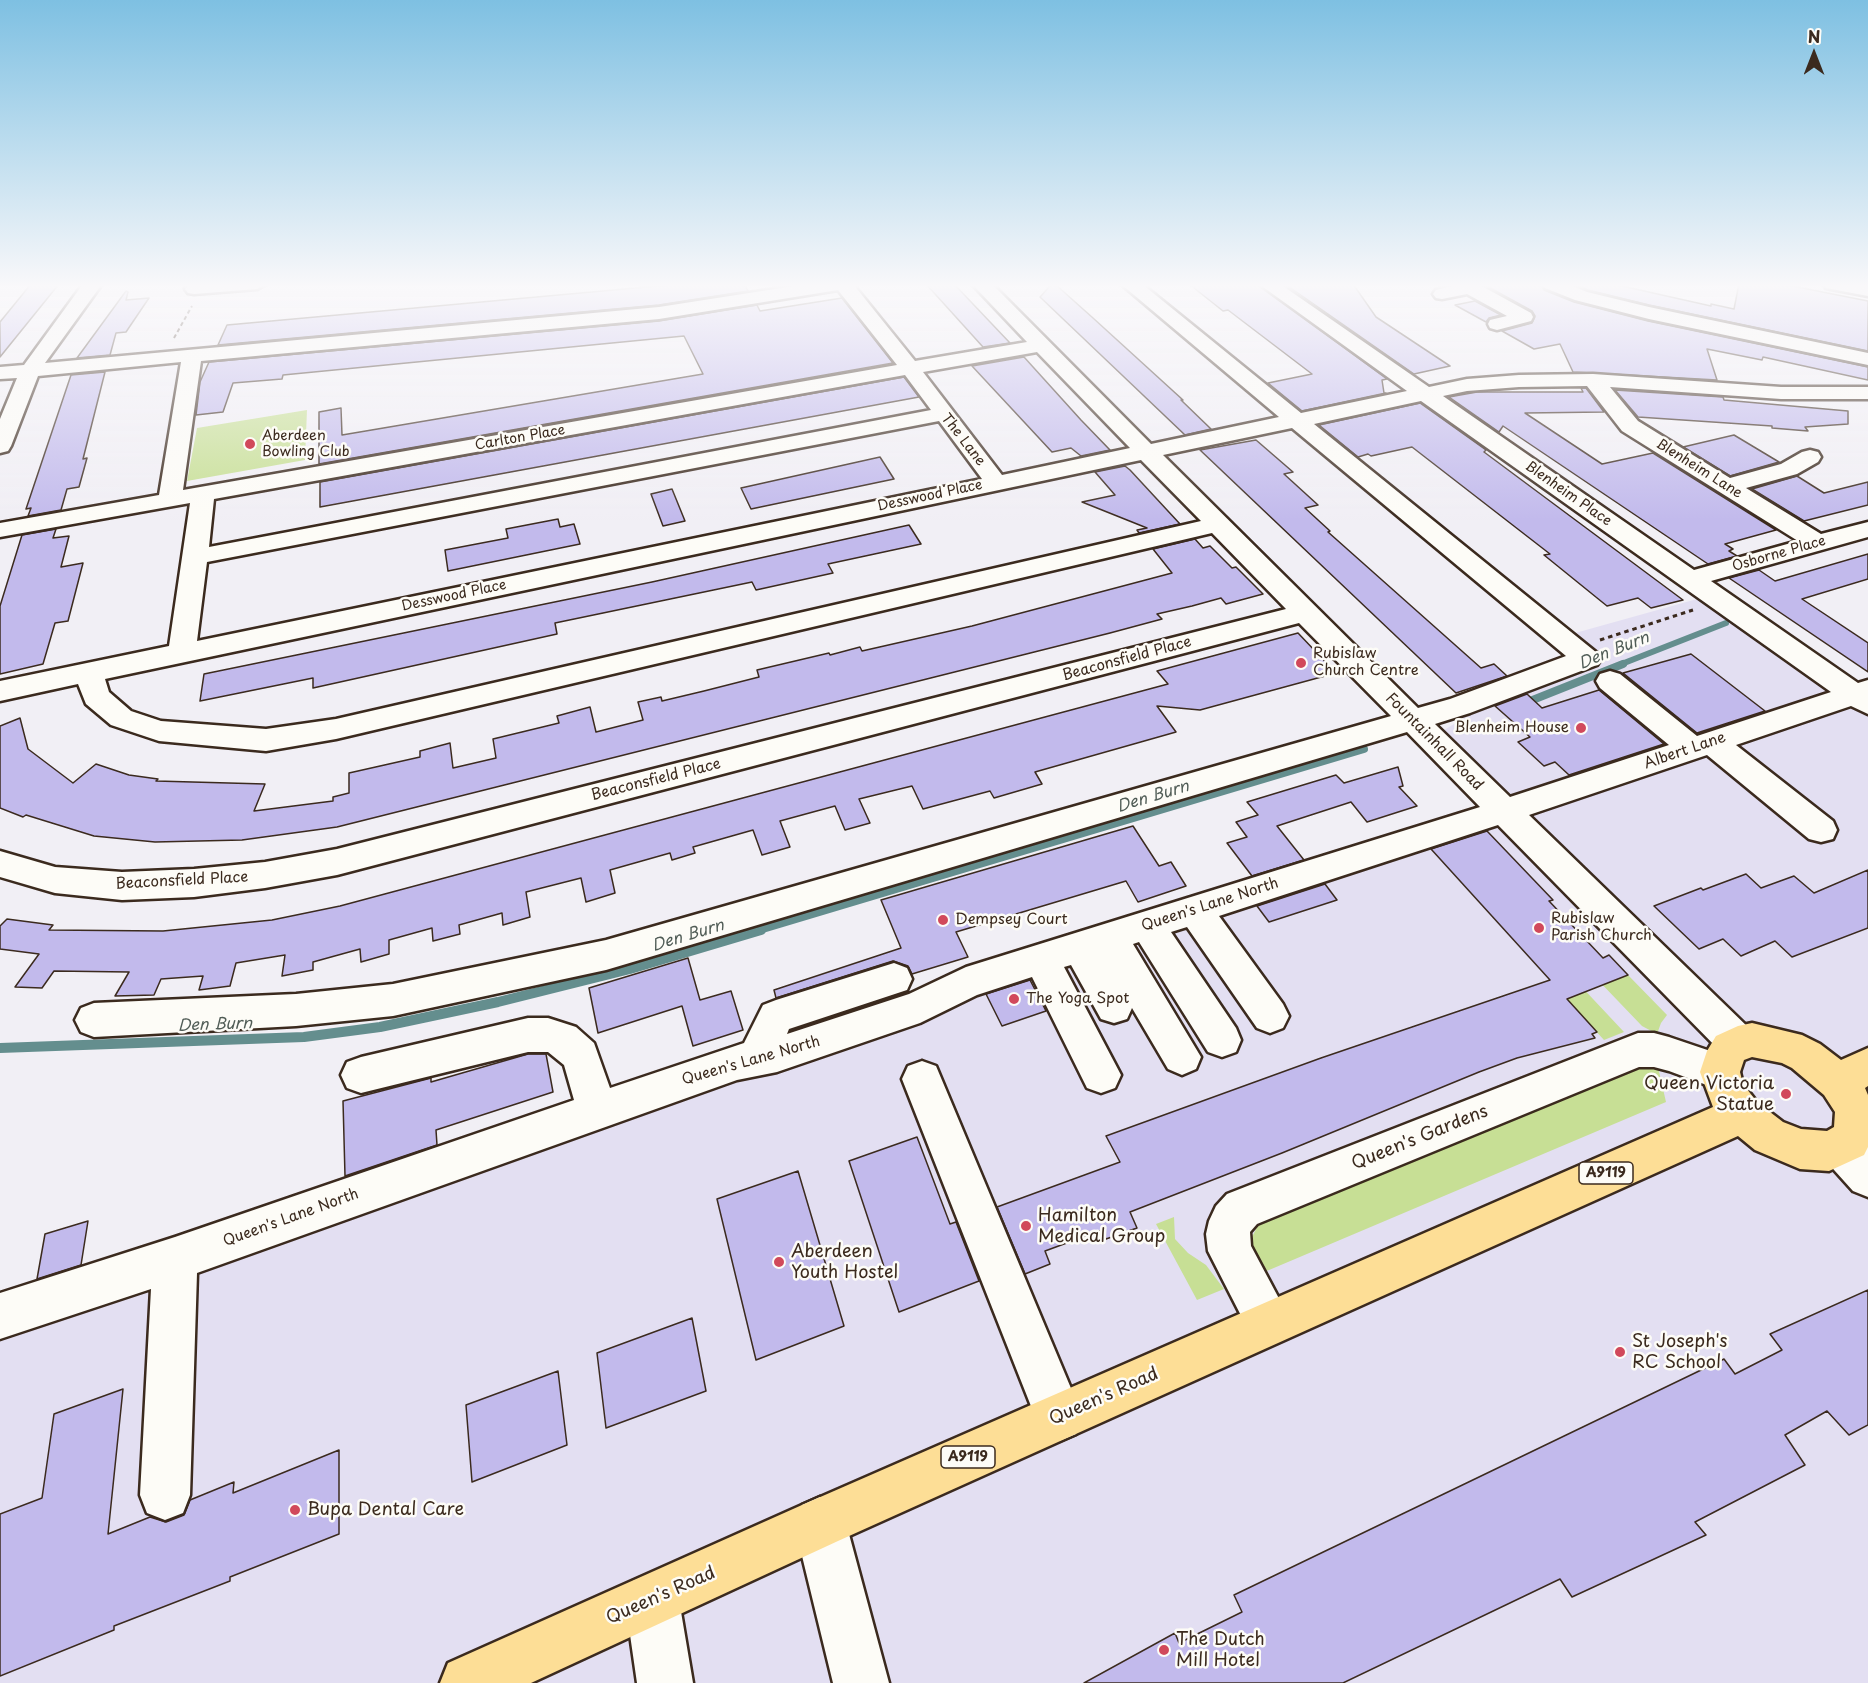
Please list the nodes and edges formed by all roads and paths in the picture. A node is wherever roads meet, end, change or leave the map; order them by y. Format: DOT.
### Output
graph roads {
  1 [pos="35,363"];
  2 [pos="112,363"];
  3 [pos="191,363"];
  4 [pos="906,363"];
  5 [pos="941,363"];
  6 [pos="1058,363"];
  7 [pos="1226,363"];
  8 [pos="1380,363"];
  9 [pos="910,368"];
  10 [pos="30,370"];
  11 [pos="0,373"];
  12 [pos="1593,380"];
  13 [pos="1868,393"];
  14 [pos="1425,394"];
  15 [pos="943,414"];
  16 [pos="1295,419"];
  17 [pos="0,446"];
  18 [pos="1146,451"];
  19 [pos="1810,458"];
  20 [pos="996,482"];
  21 [pos="1726,486"];
  22 [pos="203,494"];
  23 [pos="170,500"];
  24 [pos="1219,524"];
  25 [pos="1868,529"];
  26 [pos="0,530"];
  27 [pos="1818,543"];
  28 [pos="194,557"];
  29 [pos="1690,579"];
  30 [pos="1721,600"];
  31 [pos="1305,613"];
  32 [pos="1574,648"];
  33 [pos="182,653"];
  34 [pos="89,672"];
  35 [pos="1610,681"];
  36 [pos="0,691"];
  37 [pos="1864,696"];
  38 [pos="1412,719"];
  39 [pos="1702,745"];
  40 [pos="1503,810"];
  41 [pos="1821,830"];
  42 [pos="0,864"];
  43 [pos="1195,909"];
  44 [pos="1147,925"];
  45 [pos="1095,942"];
  46 [pos="1042,961"];
  47 [pos="894,979"];
  48 [pos="1114,1007"];
  49 [pos="1270,1017"];
  50 [pos="94,1020"];
  51 [pos="1222,1040"];
  52 [pos="1182,1057"];
  53 [pos="1729,1058"];
  54 [pos="756,1059"];
  55 [pos="361,1075"];
  56 [pos="1101,1075"];
  57 [pos="922,1079"];
  58 [pos="1854,1104"];
  59 [pos="597,1110"];
  60 [pos="1743,1115"];
  61 [pos="1868,1176"];
  62 [pos="175,1259"];
  63 [pos="0,1316"];
  64 [pos="1269,1323"];
  65 [pos="1059,1417"];
  66 [pos="165,1495"];
  67 [pos="820,1523"];
  68 [pos="652,1600"];
  69 [pos="468,1683"];
  70 [pos="665,1683"];
  71 [pos="861,1683"];
  1 -- 10 [label="street"];
  2 -- 10 [label="street"];
  3 -- 23 [label="street"];
  4 -- 9 [label="street, The Lane"];
  5 -- 9 [label="street, Carlton Place"];
  6 -- 18 [label="street, Fountainhall Road"];
  7 -- 16 [label="street"];
  8 -- 14 [label="street, Blenheim Place"];
  9 -- 15 [label="street, The Lane"];
  9 -- 22 [label="street, Carlton Place"];
  10 -- 11 [label="street"];
  10 -- 17 [label="street"];
  12 -- 13 [label="street, Desswood Place"];
  12 -- 14 [label="street, Desswood Place"];
  12 -- 21 [label="street, Blenheim Lane"];
  14 -- 16 [label="street, Desswood Place"];
  14 -- 29 [label="street, Blenheim Place"];
  15 -- 20 [label="street, The Lane"];
  15 -- 28 [label="street"];
  16 -- 18 [label="street, Desswood Place"];
  16 -- 32 [label="street"];
  18 -- 20 [label="street, Desswood Place"];
  18 -- 24 [label="street, Fountainhall Road"];
  19 -- 21 [label="street"];
  20 -- 33 [label="street, Desswood Place"];
  21 -- 27 [label="street, Blenheim Lane"];
  22 -- 23 [label="street, Carlton Place"];
  22 -- 28 [label="street"];
  23 -- 26 [label="street, Carlton Place"];
  24 -- 31 [label="street, Fountainhall Road"];
  24 -- 34 [label="street"];
  25 -- 27 [label="street, Osborne Place"];
  27 -- 29 [label="street, Osborne Place"];
  28 -- 33 [label="street"];
  29 -- 30 [label="street, Blenheim Place"];
  30 -- 32 [label="path"];
  30 -- 37 [label="street, Blenheim Place"];
  31 -- 38 [label="street, Fountainhall Road"];
  31 -- 42 [label="street, Beaconsfield Place"];
  32 -- 38 [label="street"];
  33 -- 34 [label="street, Desswood Place"];
  34 -- 36 [label="street, Desswood Place"];
  35 -- 39 [label="street"];
  37 -- 39 [label="street, Albert Lane"];
  38 -- 40 [label="street, Fountainhall Road"];
  38 -- 50 [label="street"];
  39 -- 40 [label="street, Albert Lane"];
  39 -- 41 [label="street"];
  40 -- 43 [label="street, Queen's Lane North"];
  40 -- 53 [label="street, Fountainhall Road"];
  43 -- 44 [label="street, Queen's Lane North"];
  43 -- 49 [label="street"];
  44 -- 45 [label="street, Queen's Lane North"];
  44 -- 51 [label="street"];
  45 -- 46 [label="street, Queen's Lane North"];
  45 -- 48 [label="street"];
  45 -- 52 [label="street"];
  46 -- 54 [label="street, Queen's Lane North"];
  46 -- 56 [label="street"];
  47 -- 54 [label="street"];
  53 -- 58 [label="main road"];
  53 -- 60 [label="main road"];
  53 -- 64 [label="street, Queen's Gardens"];
  54 -- 59 [label="street, Queen's Lane North"];
  55 -- 59 [label="street"];
  57 -- 65 [label="street"];
  58 -- 60 [label="main road"];
  58 -- 61 [label="street"];
  59 -- 62 [label="street, Queen's Lane North"];
  60 -- 64 [label="main road, Queen's Road / A9119"];
  62 -- 63 [label="street, Queen's Lane North"];
  62 -- 66 [label="street"];
  64 -- 65 [label="main road, Queen's Road / A9119"];
  65 -- 67 [label="main road, Queen's Road / A9119"];
  67 -- 68 [label="main road, Queen's Road / A9119"];
  67 -- 71 [label="street"];
  68 -- 69 [label="main road, Queen's Road / A9119"];
  68 -- 70 [label="street"];
}
